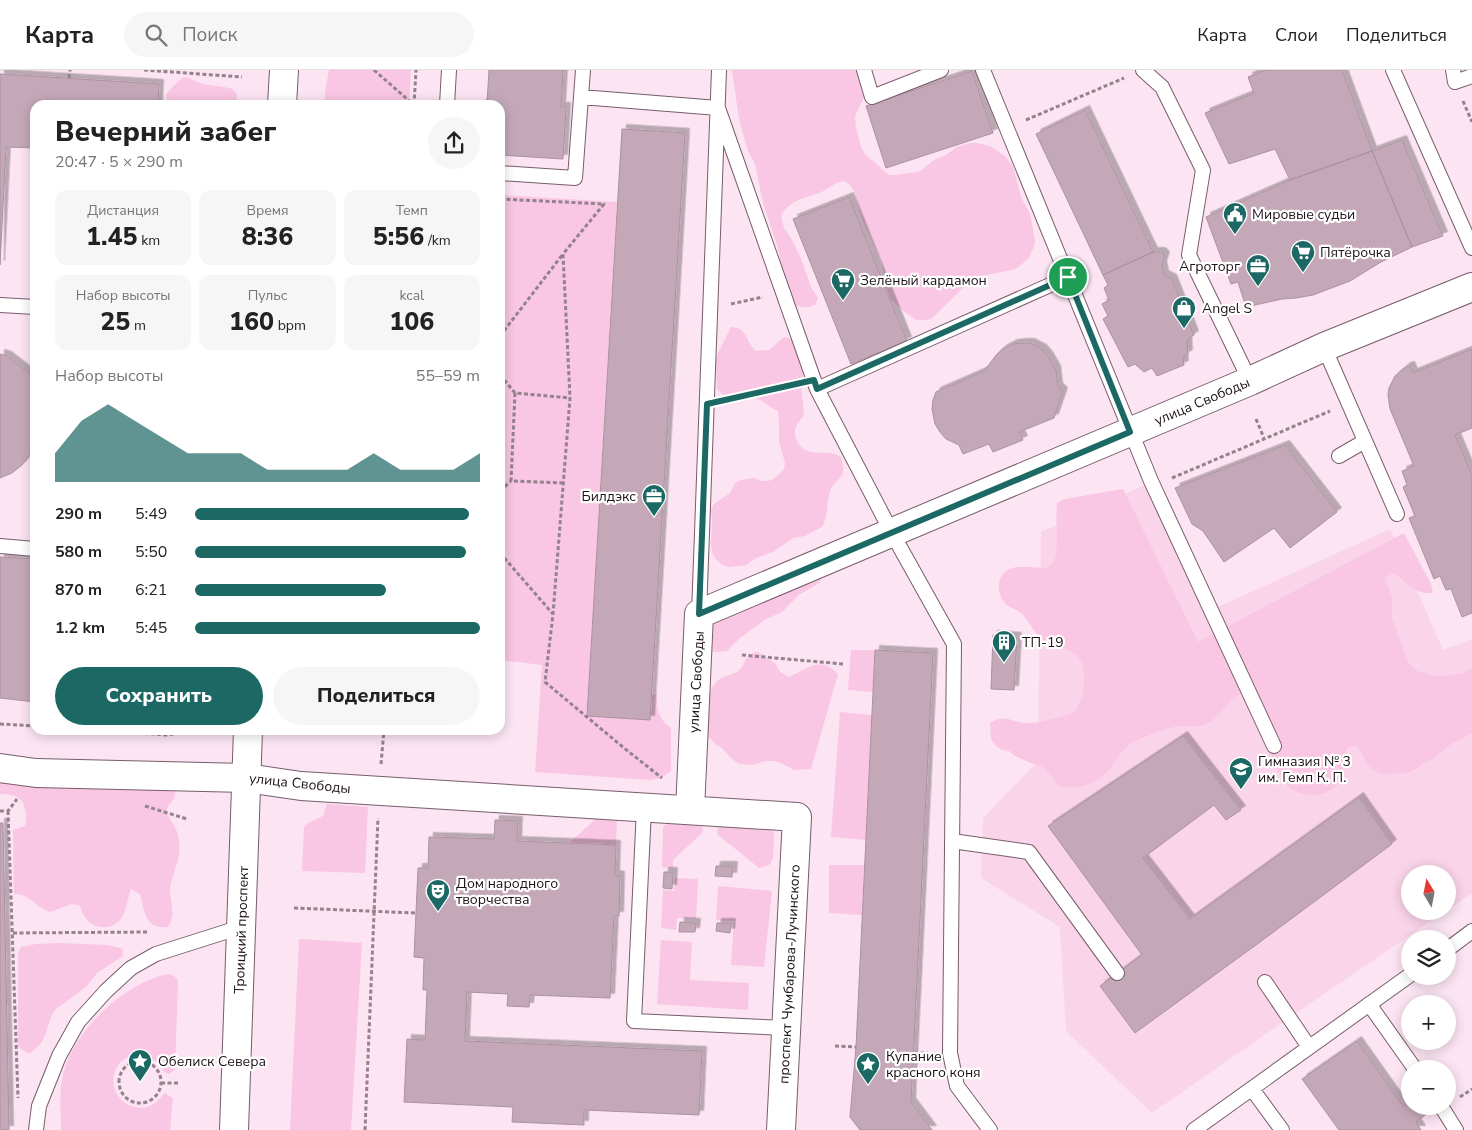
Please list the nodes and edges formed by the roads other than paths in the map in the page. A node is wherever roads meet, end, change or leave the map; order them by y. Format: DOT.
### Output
graph roads {
  1 [pos="284,70"];
  2 [pos="449,70"];
  3 [pos="583,70"];
  4 [pos="719,70"];
  5 [pos="864,70"];
  6 [pos="941,70"];
  7 [pos="983,70"];
  8 [pos="1394,70"];
  9 [pos="1453,70"];
  10 [pos="1138,72"];
  11 [pos="1472,76"];
  12 [pos="581,97"];
  13 [pos="282,100"];
  14 [pos="447,100"];
  15 [pos="718,108"];
  16 [pos="505,173"];
  17 [pos="1472,248"];
  18 [pos="1068,277"];
  19 [pos="1472,287"];
  20 [pos="0,305"];
  21 [pos="30,307"];
  22 [pos="1324,347"];
  23 [pos="1250,381"];
  24 [pos="815,384"];
  25 [pos="1130,432"];
  26 [pos="1365,441"];
  27 [pos="1339,456"];
  28 [pos="1397,514"];
  29 [pos="892,532"];
  30 [pos="0,546"];
  31 [pos="30,549"];
  32 [pos="699,614"];
  33 [pos="248,735"];
  34 [pos="1274,746"];
  35 [pos="0,768"];
  36 [pos="246,778"];
  37 [pos="644,808"];
  38 [pos="690,810"];
  39 [pos="797,817"];
  40 [pos="952,841"];
  41 [pos="241,927"];
  42 [pos="1472,931"];
  43 [pos="1456,942"];
  44 [pos="1118,973"];
  45 [pos="1265,982"];
  46 [pos="1401,982"];
  47 [pos="1370,1004"];
  48 [pos="786,1028"];
  49 [pos="1309,1047"];
  50 [pos="1409,1060"];
  51 [pos="1252,1090"];
  52 [pos="1447,1115"];
  53 [pos="36,1130"];
  54 [pos="234,1130"];
  55 [pos="781,1130"];
  56 [pos="990,1130"];
  57 [pos="1194,1130"];
  58 [pos="1282,1130"];
  59 [pos="1456,1130"];
  1 -- 13 [label="street"];
  2 -- 14 [label="lane"];
  3 -- 12 [label="lane"];
  4 -- 15 [label="lane"];
  5 -- 6 [label="lane"];
  7 -- 18 [label="lane"];
  8 -- 17 [label="lane"];
  9 -- 11 [label="lane"];
  10 -- 23 [label="lane"];
  12 -- 15 [label="lane"];
  12 -- 16 [label="lane"];
  15 -- 24 [label="lane"];
  15 -- 32 [label="lane"];
  18 -- 24 [label="lane"];
  18 -- 25 [label="lane"];
  19 -- 22 [label="street, улица Свободы"];
  20 -- 21 [label="lane"];
  22 -- 23 [label="street, улица Свободы"];
  22 -- 26 [label="lane"];
  23 -- 25 [label="street, улица Свободы"];
  24 -- 29 [label="lane"];
  25 -- 29 [label="street, улица Свободы"];
  25 -- 34 [label="lane"];
  26 -- 27 [label="lane"];
  26 -- 28 [label="lane"];
  29 -- 32 [label="street, улица Свободы"];
  29 -- 40 [label="lane"];
  30 -- 31 [label="lane"];
  32 -- 38 [label="street, улица Свободы"];
  33 -- 36 [label="street, Троицкий проспект"];
  35 -- 36 [label="street, улица Свободы"];
  36 -- 37 [label="street, улица Свободы"];
  36 -- 41 [label="street, Троицкий проспект"];
  37 -- 38 [label="street, улица Свободы"];
  37 -- 48 [label="lane"];
  38 -- 39 [label="street, улица Свободы"];
  39 -- 48 [label="street, проспект Чумбарова-Лучинского"];
  40 -- 44 [label="lane"];
  40 -- 56 [label="lane"];
  41 -- 53 [label="lane"];
  41 -- 54 [label="street, Троицкий проспект"];
  42 -- 43 [label="lane"];
  45 -- 49 [label="lane"];
  46 -- 47 [label="lane"];
  47 -- 49 [label="lane"];
  47 -- 50 [label="lane"];
  48 -- 55 [label="street, проспект Чумбарова-Лучинского"];
  49 -- 51 [label="lane"];
  51 -- 57 [label="lane"];
  51 -- 58 [label="lane"];
  52 -- 59 [label="lane"];
}
